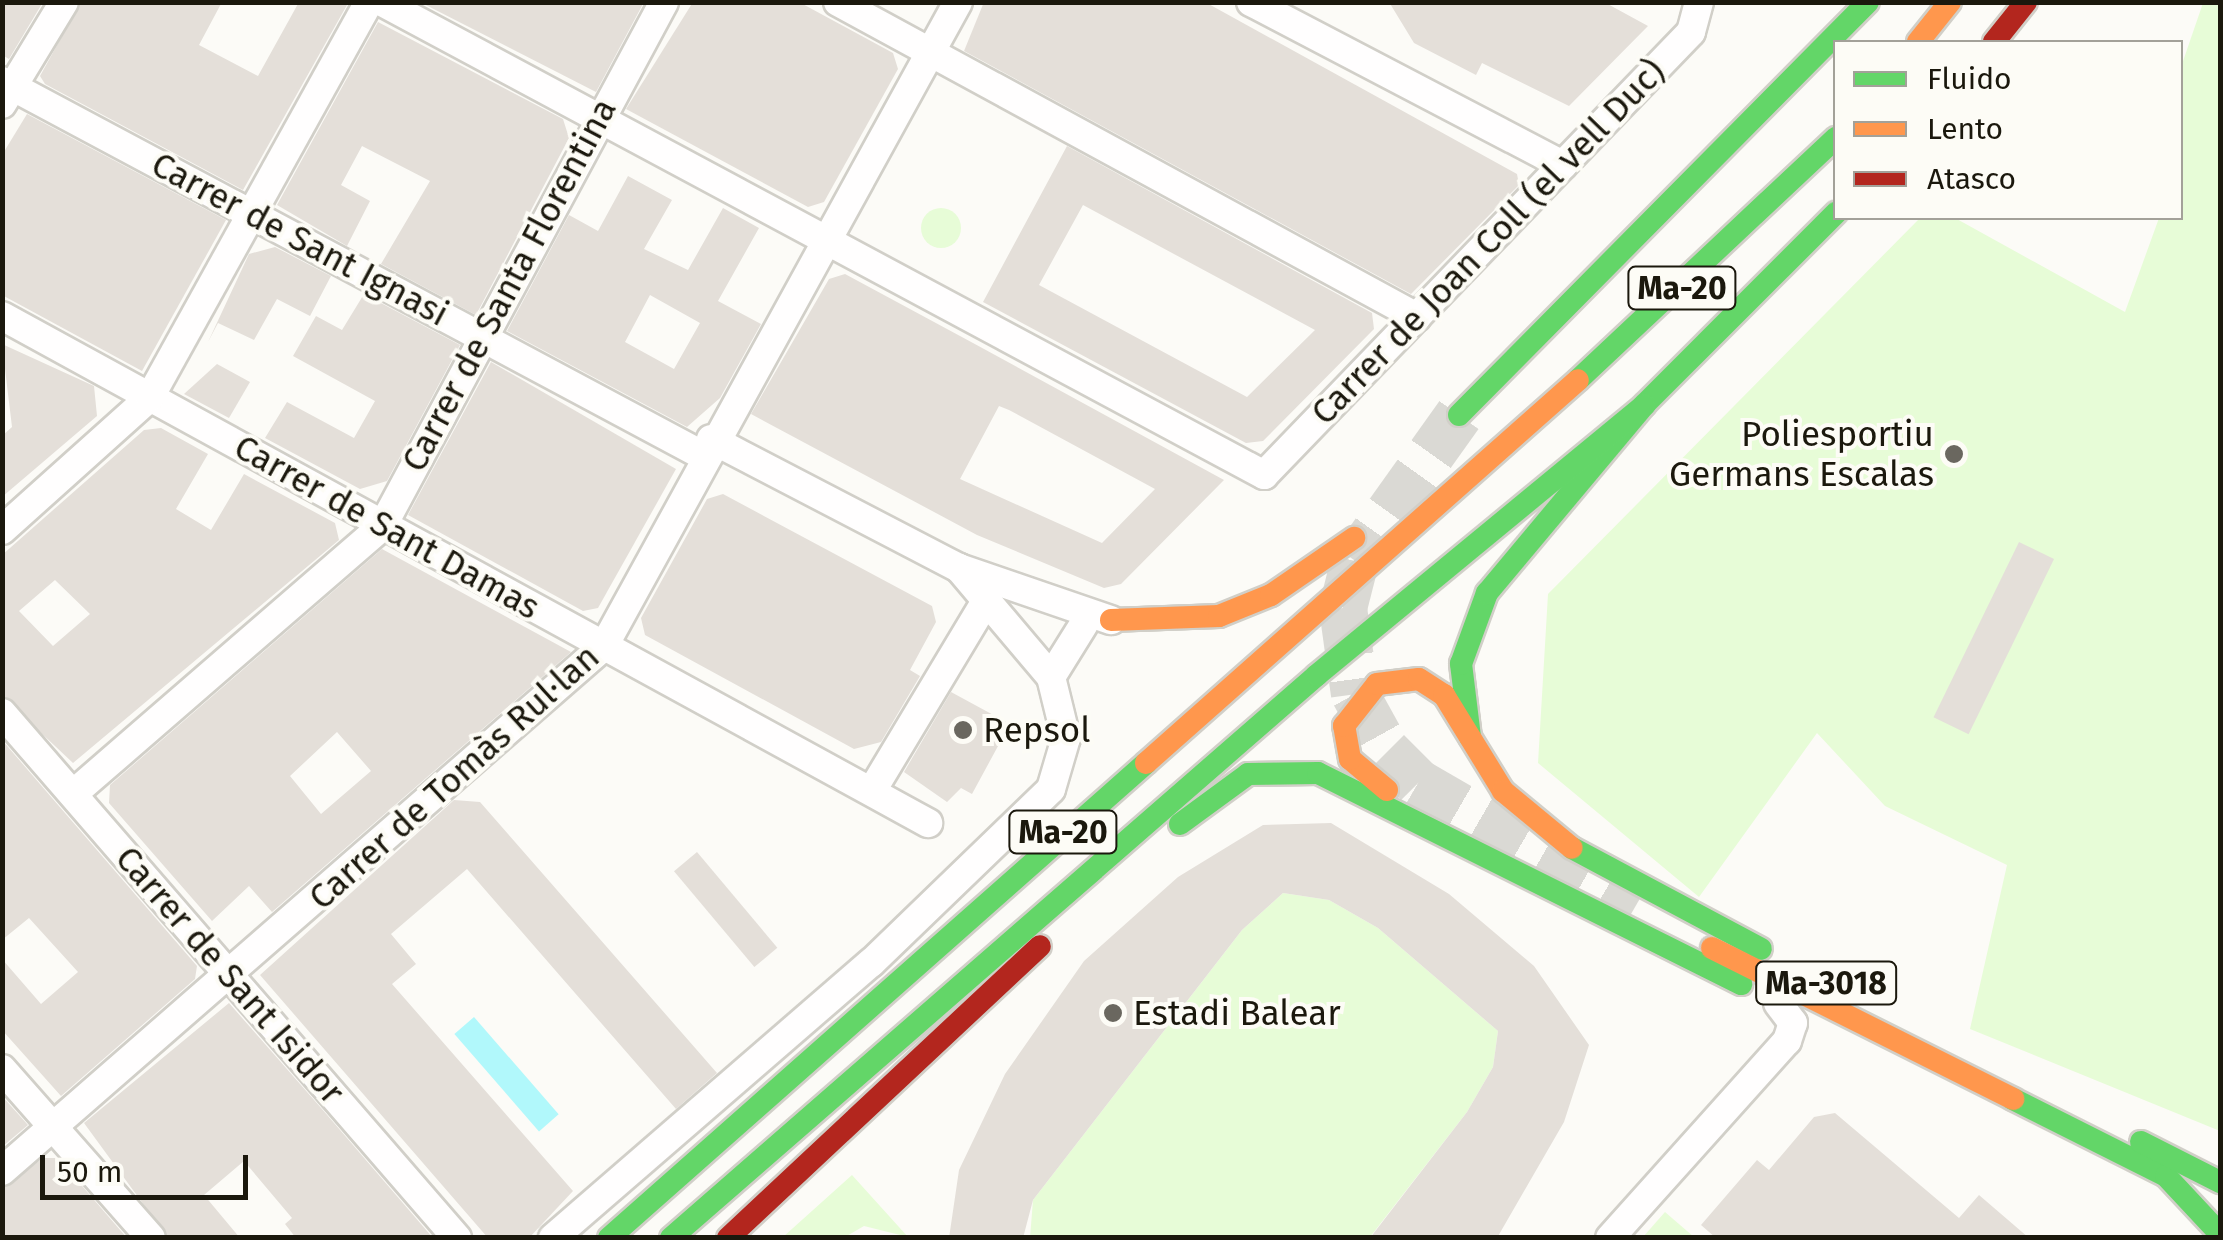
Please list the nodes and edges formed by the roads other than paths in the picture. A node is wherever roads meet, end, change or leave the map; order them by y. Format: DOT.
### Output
graph roads {
  1 [pos="64,2"];
  2 [pos="369,2"];
  3 [pos="382,2"];
  4 [pos="664,2"];
  5 [pos="838,2"];
  6 [pos="958,2"];
  7 [pos="1251,2"];
  8 [pos="1699,2"];
  9 [pos="1868,2"];
  10 [pos="1950,2"];
  11 [pos="2026,2"];
  12 [pos="1920,40"];
  13 [pos="1996,40"];
  14 [pos="928,52"];
  15 [pos="6,90"];
  16 [pos="596,119"];
  17 [pos="1833,141"];
  18 [pos="1563,165"];
  19 [pos="252,213"];
  20 [pos="1833,216"];
  21 [pos="821,240"];
  22 [pos="2,316"];
  23 [pos="1417,317"];
  24 [pos="478,334"];
  25 [pos="150,397"];
  26 [pos="1644,405"];
  27 [pos="1460,415"];
  28 [pos="1520,428"];
  29 [pos="706,447"];
  30 [pos="1399,510"];
  31 [pos="383,524"];
  32 [pos="2,530"];
  33 [pos="1470,548"];
  34 [pos="959,568"];
  35 [pos="987,599"];
  36 [pos="1097,622"];
  37 [pos="604,646"];
  38 [pos="1050,677"];
  39 [pos="2,713"];
  40 [pos="1470,738"];
  41 [pos="872,789"];
  42 [pos="73,794"];
  43 [pos="1214,794"];
  44 [pos="928,823"];
  45 [pos="1712,948"];
  46 [pos="1676,950"];
  47 [pos="872,964"];
  48 [pos="230,976"];
  49 [pos="1778,1003"];
  50 [pos="973,1008"];
  51 [pos="2,1069"];
  52 [pos="53,1127"];
  53 [pos="2,1171"];
  54 [pos="2220,1182"];
  55 [pos="2220,1234"];
  56 [pos="151,1238"];
  57 [pos="457,1238"];
  58 [pos="553,1238"];
  59 [pos="609,1238"];
  60 [pos="671,1238"];
  61 [pos="728,1238"];
  62 [pos="748,1238"];
  63 [pos="1610,1238"];
  64 [pos="2203,1238"];
  1 -- 15 [label="street"];
  2 -- 19 [label="street"];
  3 -- 16 [label="street"];
  4 -- 16 [label="street, Carrer de Santa Florentina"];
  5 -- 14 [label="street"];
  6 -- 14 [label="street"];
  7 -- 18 [label="street"];
  8 -- 18 [label="street, Carrer de Joan Coll (el vell Duc)"];
  9 -- 27 [label="main road"];
  10 -- 12 [label="main road"];
  11 -- 13 [label="main road"];
  14 -- 21 [label="street, Carrer de Tomàs Rul·lan"];
  14 -- 23 [label="street"];
  15 -- 19 [label="street, Carrer de Sant Ignasi"];
  16 -- 21 [label="street"];
  16 -- 24 [label="street, Carrer de Santa Florentina"];
  17 -- 28 [label="main road, Ma-20"];
  18 -- 23 [label="street, Carrer de Joan Coll (el vell Duc)"];
  19 -- 24 [label="street, Carrer de Sant Ignasi"];
  19 -- 25 [label="street"];
  20 -- 26 [label="main road, Ma-20"];
  21 -- 23 [label="street, Carrer de Joan Coll (el vell Duc)"];
  21 -- 29 [label="street, Carrer de Tomàs Rul·lan"];
  22 -- 25 [label="street, Carrer de Sant Damas"];
  24 -- 29 [label="street, Carrer de Sant Ignasi"];
  24 -- 31 [label="street, Carrer de Santa Florentina"];
  25 -- 31 [label="street, Carrer de Sant Damas"];
  25 -- 32 [label="street"];
  26 -- 33 [label="main road, Ma-20"];
  26 -- 40 [label="main road"];
  28 -- 30 [label="main road"];
  28 -- 59 [label="main road, Ma-20"];
  29 -- 34 [label="street, Carrer de Sant Ignasi"];
  29 -- 37 [label="street, Carrer de Tomàs Rul·lan"];
  30 -- 36 [label="main road"];
  30 -- 47 [label="main road"];
  31 -- 37 [label="street, Carrer de Sant Damas"];
  31 -- 42 [label="street, Carrer de Santa Florentina"];
  33 -- 43 [label="main road"];
  33 -- 60 [label="main road, Ma-20"];
  34 -- 35 [label="street"];
  34 -- 36 [label="street"];
  35 -- 36 [label="street"];
  35 -- 38 [label="street"];
  35 -- 41 [label="street"];
  36 -- 38 [label="street"];
  37 -- 41 [label="street, Carrer de Sant Damas"];
  37 -- 48 [label="street, Carrer de Tomàs Rul·lan"];
  38 -- 47 [label="street"];
  39 -- 42 [label="street, Carrer de Sant Isidor"];
  40 -- 46 [label="main road"];
  40 -- 54 [label="main road, Ma-3018"];
  41 -- 44 [label="street, Carrer de Sant Damas"];
  42 -- 48 [label="street, Carrer de Sant Isidor"];
  43 -- 46 [label="main road, Ma-3018"];
  43 -- 50 [label="main road"];
  45 -- 55 [label="main road"];
  46 -- 49 [label="main road, Ma-3018"];
  47 -- 58 [label="street"];
  48 -- 52 [label="street, Carrer de Tomàs Rul·lan"];
  48 -- 57 [label="street, Carrer de Sant Isidor"];
  49 -- 63 [label="street"];
  49 -- 64 [label="main road, Ma-3018"];
  50 -- 61 [label="main road"];
  50 -- 62 [label="street"];
  51 -- 52 [label="street"];
  52 -- 53 [label="street, Carrer de Tomàs Rul·lan"];
  52 -- 56 [label="street"];
}
